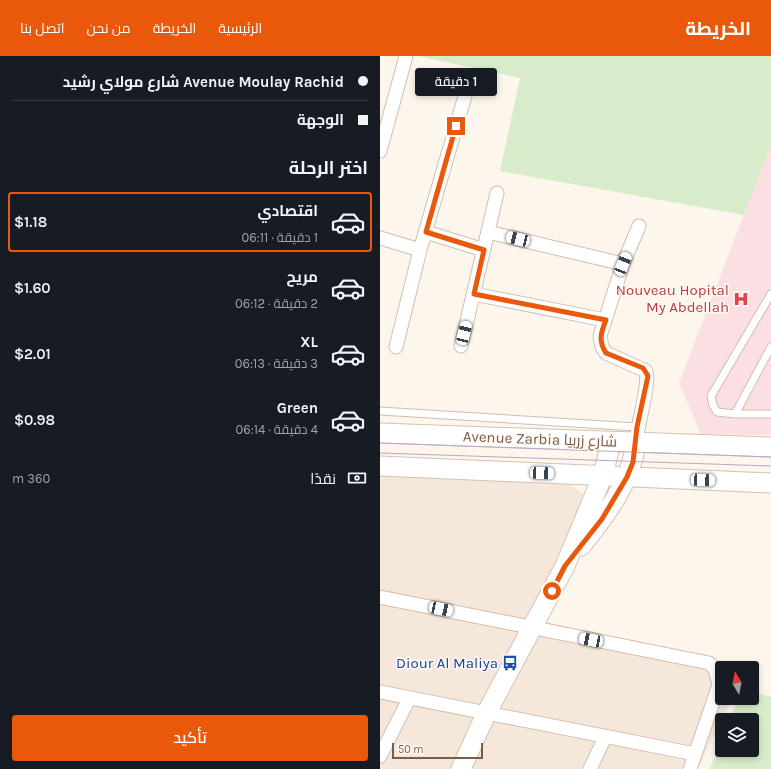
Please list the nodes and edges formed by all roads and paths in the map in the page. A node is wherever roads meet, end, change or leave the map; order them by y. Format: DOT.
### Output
graph roads {
  1 [pos="406,56"];
  2 [pos="465,96"];
  3 [pos="380,151"];
  4 [pos="497,193"];
  5 [pos="639,226"];
  6 [pos="426,232"];
  7 [pos="488,232"];
  8 [pos="380,238"];
  9 [pos="420,250"];
  10 [pos="484,250"];
  11 [pos="623,264"];
  12 [pos="474,294"];
  13 [pos="771,294"];
  14 [pos="606,320"];
  15 [pos="461,346"];
  16 [pos="396,347"];
  17 [pos="771,349"];
  18 [pos="380,411"];
  19 [pos="735,414"];
  20 [pos="771,414"];
  21 [pos="380,433"];
  22 [pos="636,435"];
  23 [pos="611,442"];
  24 [pos="771,447"];
  25 [pos="380,466"];
  26 [pos="603,475"];
  27 [pos="627,477"];
  28 [pos="771,483"];
  29 [pos="565,566"];
  30 [pos="380,596"];
  31 [pos="532,628"];
  32 [pos="380,692"];
  33 [pos="409,699"];
  34 [pos="486,714"];
  35 [pos="605,737"];
  36 [pos="696,754"];
  37 [pos="380,756"];
  38 [pos="466,767"];
  39 [pos="590,769"];
  40 [pos="690,769"];
  1 -- 3 [label="street"];
  2 -- 6 [label="street"];
  4 -- 7 [label="street"];
  5 -- 11 [label="street"];
  6 -- 9 [label="street"];
  6 -- 10 [label="street"];
  7 -- 10 [label="street"];
  7 -- 11 [label="street"];
  8 -- 9 [label="street"];
  9 -- 16 [label="street"];
  10 -- 12 [label="street"];
  11 -- 14 [label="street"];
  12 -- 14 [label="street"];
  12 -- 15 [label="street"];
  13 -- 19 [label="lane"];
  14 -- 22 [label="street"];
  17 -- 19 [label="lane"];
  18 -- 22 [label="lane"];
  19 -- 20 [label="lane"];
  21 -- 23 [label="main road, Avenue Zarbia شارع زربيا"];
  22 -- 23 [label="main road, Avenue Zarbia شارع زربيا"];
  22 -- 24 [label="main road, Avenue Zarbia شارع زربيا"];
  22 -- 27 [label="main road"];
  23 -- 26 [label="main road"];
  25 -- 26 [label="main road"];
  26 -- 27 [label="main road"];
  26 -- 29 [label="main road"];
  27 -- 28 [label="main road"];
  27 -- 29 [label="main road"];
  29 -- 31 [label="main road"];
  30 -- 31 [label="street"];
  31 -- 34 [label="main road"];
  31 -- 36 [label="street"];
  32 -- 33 [label="street"];
  33 -- 34 [label="street"];
  33 -- 37 [label="street"];
  34 -- 35 [label="street"];
  34 -- 38 [label="main road"];
  35 -- 36 [label="street"];
  35 -- 39 [label="street"];
  36 -- 40 [label="street"];
}
